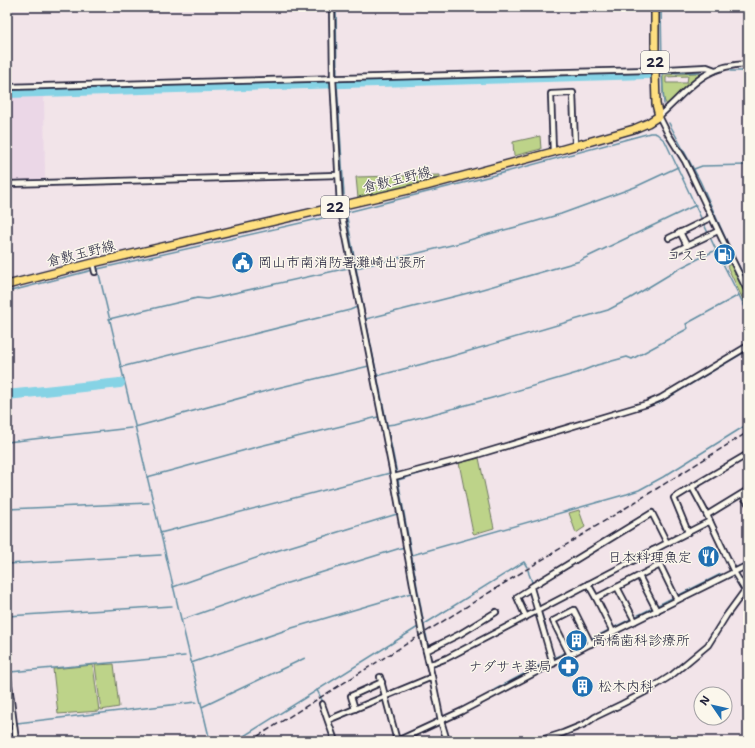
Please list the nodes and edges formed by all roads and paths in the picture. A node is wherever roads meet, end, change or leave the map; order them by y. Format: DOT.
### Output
graph roads {
  1 [pos="332,7"];
  2 [pos="655,7"];
  3 [pos="748,64"];
  4 [pos="659,69"];
  5 [pos="715,70"];
  6 [pos="335,79"];
  7 [pos="7,87"];
  8 [pos="658,116"];
  9 [pos="575,145"];
  10 [pos="553,152"];
  11 [pos="338,175"];
  12 [pos="7,184"];
  13 [pos="341,211"];
  14 [pos="712,217"];
  15 [pos="718,231"];
  16 [pos="680,232"];
  17 [pos="669,238"];
  18 [pos="687,246"];
  19 [pos="676,251"];
  20 [pos="7,285"];
  21 [pos="748,292"];
  22 [pos="748,346"];
  23 [pos="748,454"];
  24 [pos="396,476"];
  25 [pos="692,487"];
  26 [pos="748,490"];
  27 [pos="742,494"];
  28 [pos="748,503"];
  29 [pos="707,515"];
  30 [pos="710,521"];
  31 [pos="688,532"];
  32 [pos="667,543"];
  33 [pos="654,552"];
  34 [pos="660,565"];
  35 [pos="748,565"];
  36 [pos="734,572"];
  37 [pos="639,576"];
  38 [pos="530,581"];
  39 [pos="532,586"];
  40 [pos="589,586"];
  41 [pos="618,587"];
  42 [pos="745,590"];
  43 [pos="748,595"];
  44 [pos="596,598"];
  45 [pos="676,598"];
  46 [pos="655,608"];
  47 [pos="540,609"];
  48 [pos="496,612"];
  49 [pos="526,617"];
  50 [pos="634,619"];
  51 [pos="612,630"];
  52 [pos="590,641"];
  53 [pos="429,650"];
  54 [pos="569,652"];
  55 [pos="553,661"];
  56 [pos="431,664"];
  57 [pos="7,669"];
  58 [pos="380,677"];
  59 [pos="432,677"];
  60 [pos="382,682"];
  61 [pos="385,696"];
  62 [pos="322,704"];
  63 [pos="355,709"];
  64 [pos="10,712"];
  65 [pos="328,720"];
  66 [pos="441,721"];
  67 [pos="16,741"];
  68 [pos="335,741"];
  69 [pos="397,741"];
  70 [pos="446,741"];
  71 [pos="538,741"];
  1 -- 6 [label="street"];
  2 -- 4 [label="main road, 22"];
  3 -- 5 [label="street"];
  4 -- 5 [label="street"];
  4 -- 6 [label="street"];
  4 -- 8 [label="main road, 22"];
  5 -- 8 [label="street"];
  6 -- 7 [label="street"];
  6 -- 11 [label="street"];
  8 -- 9 [label="main road, 倉敷玉野線 / 22"];
  8 -- 14 [label="street"];
  9 -- 10 [label="main road, 倉敷玉野線 / 22"];
  9 -- 10 [label="street"];
  10 -- 13 [label="main road, 倉敷玉野線 / 22"];
  11 -- 12 [label="street"];
  11 -- 13 [label="street"];
  13 -- 20 [label="main road, 倉敷玉野線 / 22"];
  13 -- 24 [label="street"];
  14 -- 15 [label="street"];
  14 -- 16 [label="street"];
  15 -- 18 [label="street"];
  15 -- 21 [label="street"];
  16 -- 17 [label="street"];
  16 -- 18 [label="street"];
  18 -- 19 [label="street"];
  22 -- 24 [label="street"];
  23 -- 25 [label="street"];
  24 -- 53 [label="street"];
  25 -- 29 [label="street"];
  25 -- 31 [label="street"];
  26 -- 27 [label="street"];
  27 -- 28 [label="street"];
  27 -- 29 [label="street"];
  29 -- 30 [label="street"];
  30 -- 31 [label="street"];
  30 -- 36 [label="street"];
  31 -- 32 [label="street"];
  32 -- 33 [label="street"];
  32 -- 39 [label="street"];
  33 -- 34 [label="street"];
  33 -- 40 [label="street"];
  34 -- 37 [label="street"];
  34 -- 45 [label="street"];
  35 -- 36 [label="street"];
  36 -- 42 [label="street"];
  36 -- 45 [label="street"];
  37 -- 41 [label="street"];
  37 -- 46 [label="street"];
  38 -- 39 [label="street"];
  39 -- 47 [label="street"];
  39 -- 49 [label="street"];
  40 -- 44 [label="street"];
  40 -- 47 [label="street"];
  41 -- 44 [label="street"];
  41 -- 50 [label="street"];
  42 -- 43 [label="street"];
  42 -- 71 [label="street"];
  44 -- 51 [label="street"];
  45 -- 46 [label="street"];
  46 -- 50 [label="street"];
  47 -- 49 [label="street"];
  47 -- 55 [label="street"];
  48 -- 53 [label="street"];
  49 -- 56 [label="street"];
  50 -- 51 [label="street"];
  51 -- 52 [label="street"];
  52 -- 54 [label="street"];
  52 -- 54 [label="street"];
  53 -- 56 [label="street"];
  54 -- 55 [label="street"];
  55 -- 66 [label="street"];
  56 -- 59 [label="street"];
  57 -- 64 [label="street"];
  58 -- 60 [label="street"];
  59 -- 61 [label="street"];
  59 -- 66 [label="street"];
  60 -- 61 [label="street"];
  60 -- 63 [label="street"];
  61 -- 63 [label="street"];
  61 -- 69 [label="street"];
  62 -- 65 [label="street"];
  63 -- 65 [label="street"];
  64 -- 67 [label="street"];
  65 -- 68 [label="street"];
  66 -- 69 [label="street"];
  66 -- 70 [label="street"];
}
